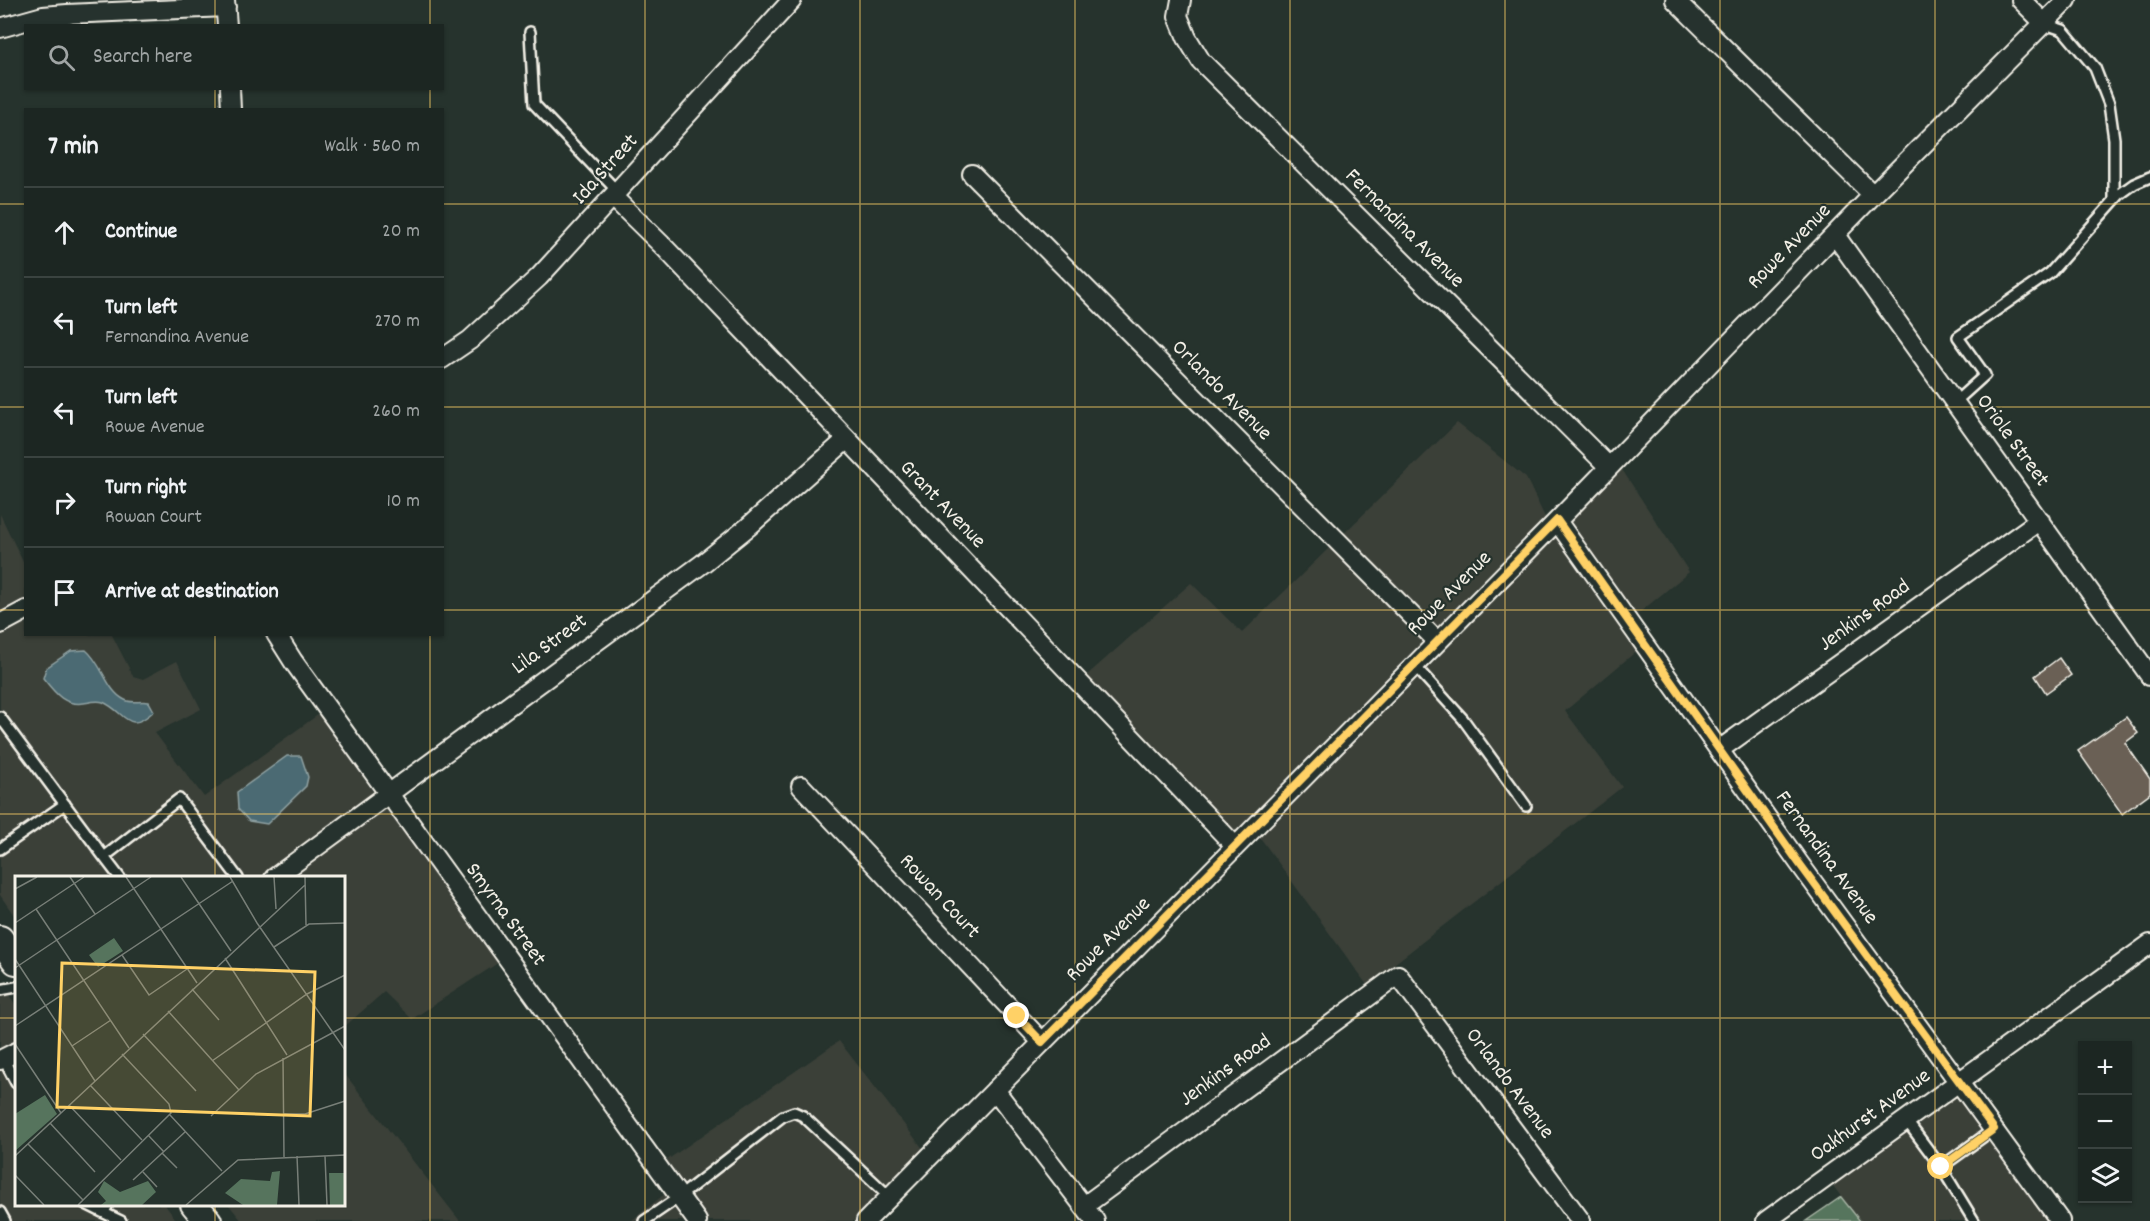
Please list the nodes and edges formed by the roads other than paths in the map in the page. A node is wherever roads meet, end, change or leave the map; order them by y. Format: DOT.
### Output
graph roads {
  1 [pos="792,0"];
  2 [pos="1675,0"];
  3 [pos="2021,0"];
  4 [pos="2067,0"];
  5 [pos="1180,8"];
  6 [pos="226,11"];
  7 [pos="2045,24"];
  8 [pos="0,28"];
  9 [pos="530,32"];
  10 [pos="230,90"];
  11 [pos="231,108"];
  12 [pos="972,174"];
  13 [pos="2150,177"];
  14 [pos="615,195"];
  15 [pos="1873,195"];
  16 [pos="2114,200"];
  17 [pos="1835,235"];
  18 [pos="444,358"];
  19 [pos="1954,403"];
  20 [pos="846,440"];
  21 [pos="1609,467"];
  22 [pos="1557,520"];
  23 [pos="2040,520"];
  24 [pos="24,611"];
  25 [pos="0,624"];
  26 [pos="277,636"];
  27 [pos="1437,641"];
  28 [pos="1414,665"];
  29 [pos="2150,676"];
  30 [pos="0,717"];
  31 [pos="1719,750"];
  32 [pos="801,786"];
  33 [pos="388,794"];
  34 [pos="66,804"];
  35 [pos="1526,806"];
  36 [pos="1235,846"];
  37 [pos="0,849"];
  38 [pos="104,856"];
  39 [pos="119,876"];
  40 [pos="237,876"];
  41 [pos="277,876"];
  42 [pos="0,939"];
  43 [pos="2150,944"];
  44 [pos="15,960"];
  45 [pos="1398,975"];
  46 [pos="15,987"];
  47 [pos="0,990"];
  48 [pos="1042,1042"];
  49 [pos="6,1056"];
  50 [pos="15,1080"];
  51 [pos="1960,1081"];
  52 [pos="995,1090"];
  53 [pos="1906,1120"];
  54 [pos="1994,1129"];
  55 [pos="1941,1167"];
  56 [pos="679,1197"];
  57 [pos="890,1197"];
  58 [pos="196,1206"];
  59 [pos="1084,1206"];
  60 [pos="106,1209"];
  61 [pos="0,1212"];
  62 [pos="5,1221"];
  63 [pos="121,1221"];
  64 [pos="208,1221"];
  65 [pos="644,1221"];
  66 [pos="698,1221"];
  67 [pos="866,1221"];
  68 [pos="1095,1221"];
  69 [pos="1581,1221"];
  70 [pos="1766,1221"];
  71 [pos="1974,1221"];
  72 [pos="2060,1221"];
  1 -- 14 [label="street, Ida Street"];
  2 -- 15 [label="street"];
  3 -- 7 [label="street"];
  4 -- 7 [label="street, Rowe Avenue"];
  5 -- 21 [label="street, Fernandina Avenue"];
  6 -- 8 [label="street"];
  7 -- 15 [label="street, Rowe Avenue"];
  7 -- 16 [label="lane"];
  9 -- 14 [label="lane"];
  10 -- 11 [label="street"];
  12 -- 27 [label="street, Orlando Avenue"];
  13 -- 16 [label="lane"];
  14 -- 18 [label="street, Ida Street"];
  14 -- 20 [label="street, Grant Avenue"];
  15 -- 17 [label="street, Rowe Avenue"];
  16 -- 19 [label="lane"];
  17 -- 19 [label="street, Oriole Street"];
  17 -- 21 [label="street, Rowe Avenue"];
  19 -- 23 [label="street, Oriole Street"];
  20 -- 33 [label="street, Lila Street"];
  20 -- 36 [label="street, Grant Avenue"];
  21 -- 22 [label="street, Rowe Avenue"];
  22 -- 27 [label="street, Rowe Avenue"];
  22 -- 31 [label="street, Fernandina Avenue"];
  23 -- 29 [label="street, Oriole Street"];
  23 -- 31 [label="street, Jenkins Road"];
  24 -- 25 [label="street"];
  26 -- 33 [label="street, Smyrna Street"];
  27 -- 28 [label="street, Rowe Avenue"];
  28 -- 35 [label="lane"];
  28 -- 36 [label="street, Rowe Avenue"];
  30 -- 34 [label="lane"];
  31 -- 51 [label="street, Fernandina Avenue"];
  32 -- 48 [label="street, Rowan Court"];
  33 -- 41 [label="street, Lila Street"];
  33 -- 56 [label="street, Smyrna Street"];
  34 -- 37 [label="lane"];
  34 -- 38 [label="lane"];
  36 -- 48 [label="street, Rowe Avenue"];
  38 -- 39 [label="lane"];
  38 -- 40 [label="lane"];
  42 -- 44 [label="main road"];
  43 -- 51 [label="street, Oakhurst Avenue"];
  45 -- 59 [label="street, Jenkins Road"];
  45 -- 69 [label="street, Orlando Avenue"];
  46 -- 47 [label="lane"];
  48 -- 52 [label="street, Rowe Avenue"];
  49 -- 50 [label="lane"];
  51 -- 53 [label="street, Oakhurst Avenue"];
  51 -- 54 [label="street, Fernandina Avenue"];
  52 -- 57 [label="street, Rowe Avenue"];
  52 -- 59 [label="street"];
  53 -- 55 [label="lane"];
  53 -- 70 [label="street, Oakhurst Avenue"];
  54 -- 55 [label="lane"];
  54 -- 72 [label="street, Fernandina Avenue"];
  55 -- 71 [label="lane"];
  56 -- 57 [label="lane"];
  56 -- 65 [label="lane"];
  56 -- 66 [label="street, Smyrna Street"];
  57 -- 67 [label="street, Rowe Avenue"];
  58 -- 64 [label="main road"];
  59 -- 68 [label="street"];
  60 -- 63 [label="lane"];
  61 -- 62 [label="lane"];
}
